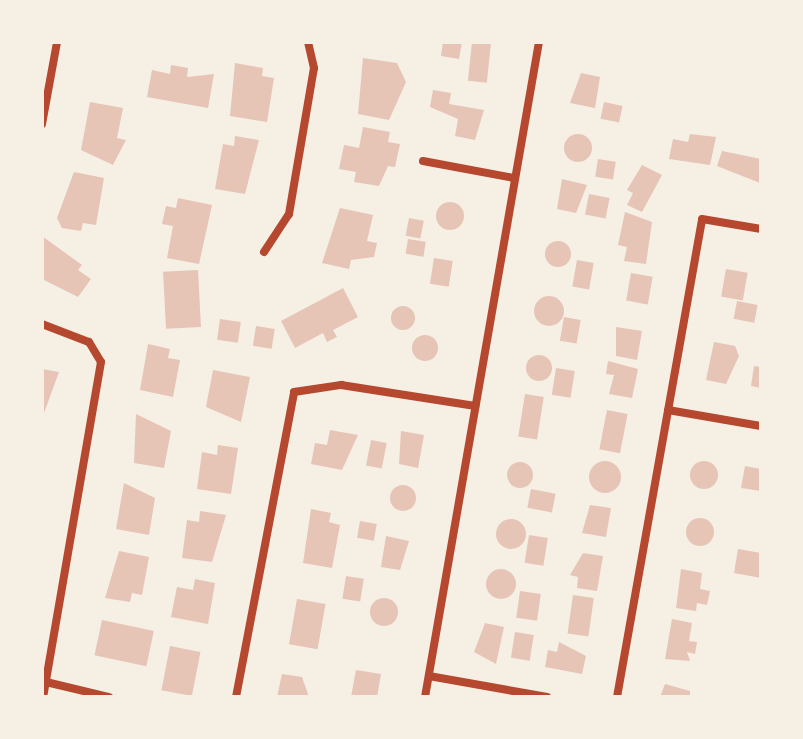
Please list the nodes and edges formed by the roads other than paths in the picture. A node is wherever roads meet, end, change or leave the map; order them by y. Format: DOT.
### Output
graph roads {
  1 [pos="57,42"];
  2 [pos="308,42"];
  3 [pos="539,42"];
  4 [pos="42,124"];
  5 [pos="423,161"];
  6 [pos="514,178"];
  7 [pos="761,229"];
  8 [pos="264,252"];
  9 [pos="42,324"];
  10 [pos="475,406"];
  11 [pos="668,410"];
  12 [pos="761,426"];
  13 [pos="429,676"];
  14 [pos="46,682"];
  15 [pos="43,697"];
  16 [pos="109,697"];
  17 [pos="236,697"];
  18 [pos="425,697"];
  19 [pos="547,697"];
  20 [pos="617,697"];
  1 -- 4 [label="street"];
  2 -- 8 [label="street"];
  3 -- 6 [label="street"];
  5 -- 6 [label="street"];
  6 -- 10 [label="street"];
  7 -- 11 [label="street"];
  9 -- 14 [label="street"];
  10 -- 13 [label="street"];
  10 -- 17 [label="street"];
  11 -- 12 [label="street"];
  11 -- 20 [label="street"];
  13 -- 18 [label="street"];
  13 -- 19 [label="street"];
  14 -- 15 [label="street"];
  14 -- 16 [label="street"];
}
